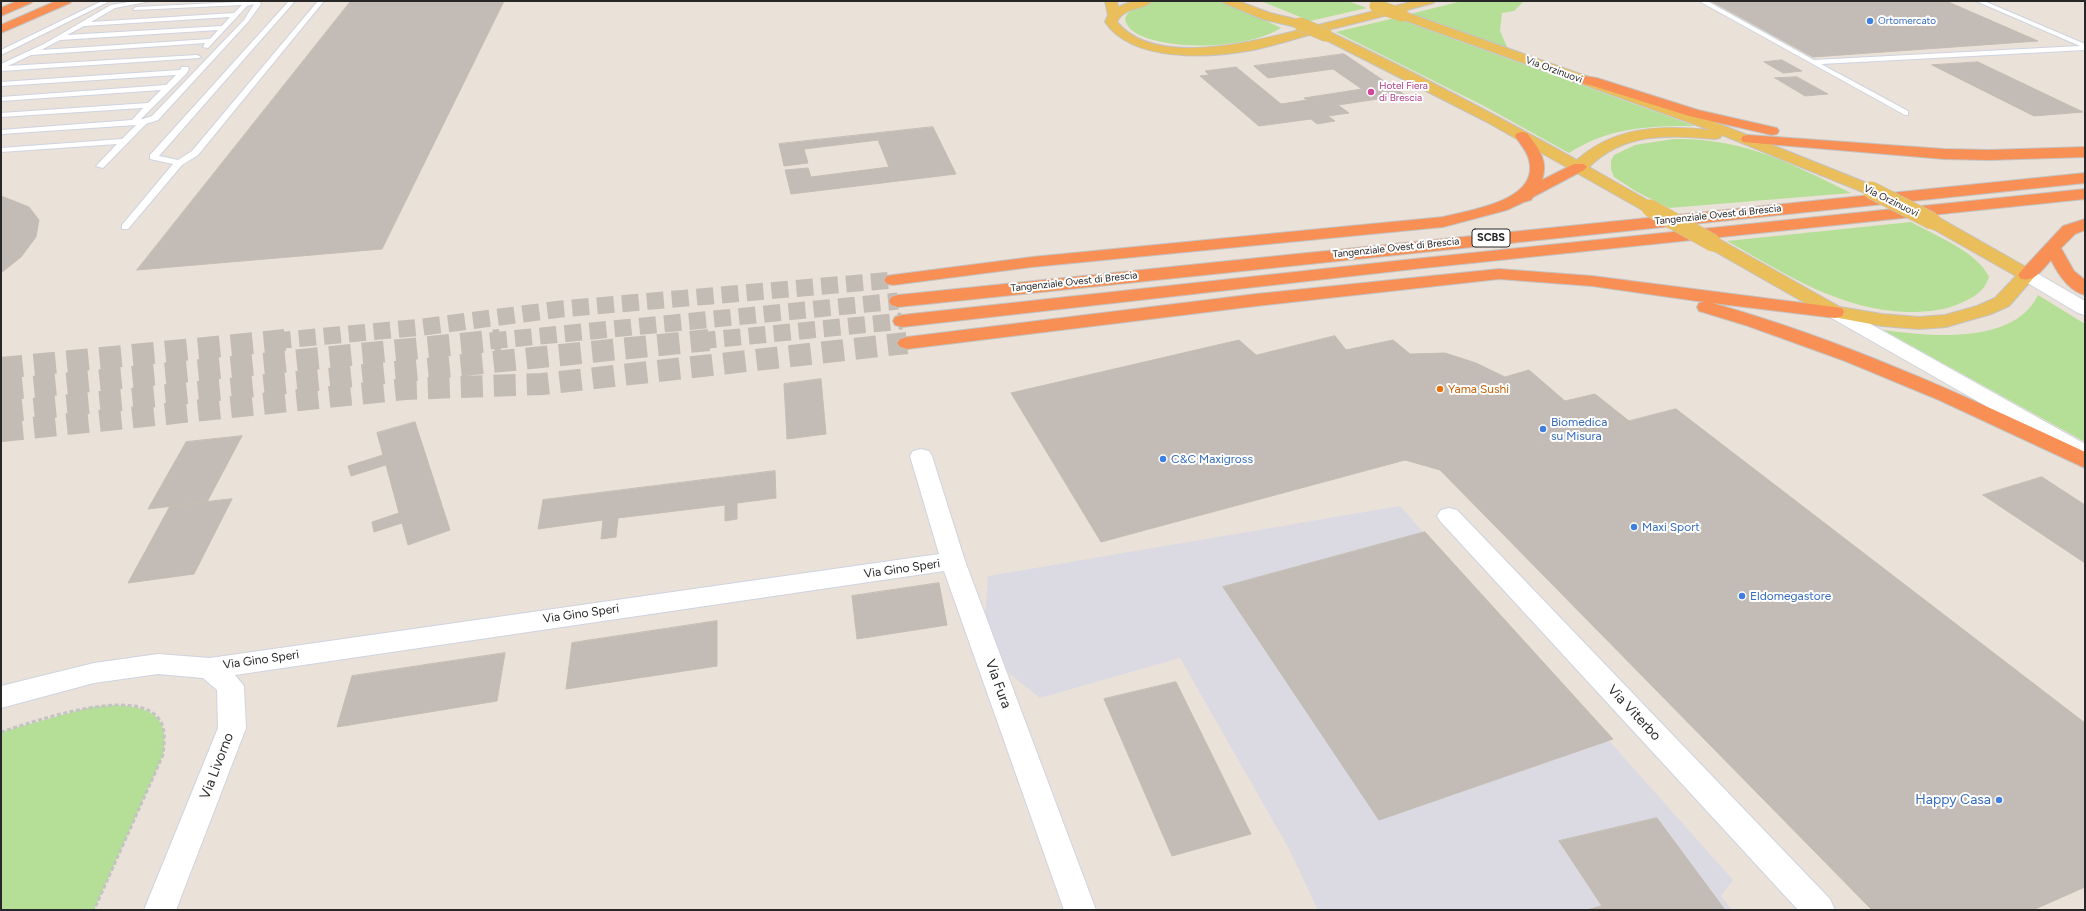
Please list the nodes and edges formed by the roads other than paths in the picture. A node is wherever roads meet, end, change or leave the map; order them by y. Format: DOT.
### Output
graph roads {
  1 [pos="28,1"];
  2 [pos="66,1"];
  3 [pos="107,1"];
  4 [pos="148,1"];
  5 [pos="255,1"];
  6 [pos="292,1"];
  7 [pos="321,1"];
  8 [pos="1111,1"];
  9 [pos="1146,1"];
  10 [pos="1228,1"];
  11 [pos="1246,1"];
  12 [pos="1429,1"];
  13 [pos="1702,1"];
  14 [pos="1979,1"];
  15 [pos="1370,4"];
  16 [pos="105,11"];
  17 [pos="1,12"];
  18 [pos="237,15"];
  19 [pos="1114,15"];
  20 [pos="1,16"];
  21 [pos="82,24"];
  22 [pos="1300,24"];
  23 [pos="225,28"];
  24 [pos="1,29"];
  25 [pos="58,38"];
  26 [pos="212,41"];
  27 [pos="2085,47"];
  28 [pos="1,53"];
  29 [pos="29,53"];
  30 [pos="197,57"];
  31 [pos="1815,62"];
  32 [pos="1,68"];
  33 [pos="183,72"];
  34 [pos="1578,79"];
  35 [pos="1,84"];
  36 [pos="168,87"];
  37 [pos="1,99"];
  38 [pos="151,105"];
  39 [pos="1905,113"];
  40 [pos="1,115"];
  41 [pos="143,122"];
  42 [pos="1,132"];
  43 [pos="1522,136"];
  44 [pos="1748,139"];
  45 [pos="124,141"];
  46 [pos="1,150"];
  47 [pos="1886,150"];
  48 [pos="2085,152"];
  49 [pos="179,164"];
  50 [pos="100,166"];
  51 [pos="1579,167"];
  52 [pos="2085,178"];
  53 [pos="2085,194"];
  54 [pos="1525,197"];
  55 [pos="2085,224"];
  56 [pos="125,227"];
  57 [pos="2052,247"];
  58 [pos="2027,275"];
  59 [pos="1642,289"];
  60 [pos="2085,290"];
  61 [pos="2085,310"];
  62 [pos="1835,312"];
  63 [pos="2085,453"];
  64 [pos="921,456"];
  65 [pos="2085,461"];
  66 [pos="1449,516"];
  67 [pos="953,561"];
  68 [pos="210,668"];
  69 [pos="1,697"];
  70 [pos="160,910"];
  71 [pos="1080,910"];
  72 [pos="1819,910"];
  1 -- 17 [label="highway"];
  1 -- 20 [label="highway"];
  2 -- 24 [label="highway"];
  3 -- 28 [label="lane"];
  4 -- 16 [label="lane"];
  5 -- 16 [label="lane"];
  5 -- 18 [label="lane"];
  5 -- 41 [label="lane"];
  6 -- 49 [label="lane"];
  7 -- 49 [label="lane"];
  8 -- 19 [label="main road"];
  9 -- 19 [label="main road"];
  10 -- 22 [label="main road"];
  11 -- 22 [label="main road"];
  12 -- 19 [label="main road"];
  13 -- 31 [label="lane"];
  14 -- 27 [label="lane"];
  15 -- 34 [label="main road, Via Orzinuovi, bridge"];
  16 -- 21 [label="lane"];
  18 -- 21 [label="lane"];
  18 -- 23 [label="lane"];
  21 -- 25 [label="lane"];
  22 -- 43 [label="main road, bridge"];
  23 -- 25 [label="lane"];
  23 -- 26 [label="lane"];
  25 -- 29 [label="lane"];
  26 -- 29 [label="lane"];
  26 -- 30 [label="lane"];
  27 -- 31 [label="lane"];
  29 -- 32 [label="lane"];
  30 -- 32 [label="lane"];
  30 -- 33 [label="lane"];
  31 -- 39 [label="lane"];
  33 -- 35 [label="lane"];
  33 -- 36 [label="lane"];
  34 -- 44 [label="main road, Via Orzinuovi"];
  34 -- 47 [label="highway"];
  36 -- 37 [label="lane"];
  36 -- 38 [label="lane"];
  38 -- 40 [label="lane"];
  38 -- 41 [label="lane"];
  41 -- 42 [label="lane"];
  41 -- 45 [label="lane"];
  43 -- 51 [label="main road"];
  43 -- 54 [label="highway"];
  44 -- 47 [label="highway"];
  44 -- 51 [label="main road, Via Orzinuovi"];
  44 -- 58 [label="main road, Via Orzinuovi, bridge"];
  45 -- 46 [label="lane"];
  45 -- 50 [label="lane"];
  47 -- 48 [label="highway"];
  49 -- 56 [label="lane"];
  51 -- 54 [label="highway"];
  51 -- 62 [label="main road, bridge"];
  52 -- 54 [label="highway, Tangenziale Ovest di Brescia / SCBS"];
  53 -- 59 [label="highway, Tangenziale Ovest di Brescia / SCBS"];
  55 -- 57 [label="highway"];
  57 -- 58 [label="highway"];
  57 -- 60 [label="highway"];
  58 -- 61 [label="street, Via Orzinuovi"];
  58 -- 62 [label="main road"];
  59 -- 62 [label="highway"];
  59 -- 65 [label="highway"];
  62 -- 63 [label="street"];
  64 -- 67 [label="street, Via Fura"];
  66 -- 72 [label="street, Via Viterbo"];
  67 -- 68 [label="street, Via Gino Speri"];
  67 -- 71 [label="street, Via Fura"];
  68 -- 69 [label="street"];
  68 -- 70 [label="street, Via Livorno"];
}
